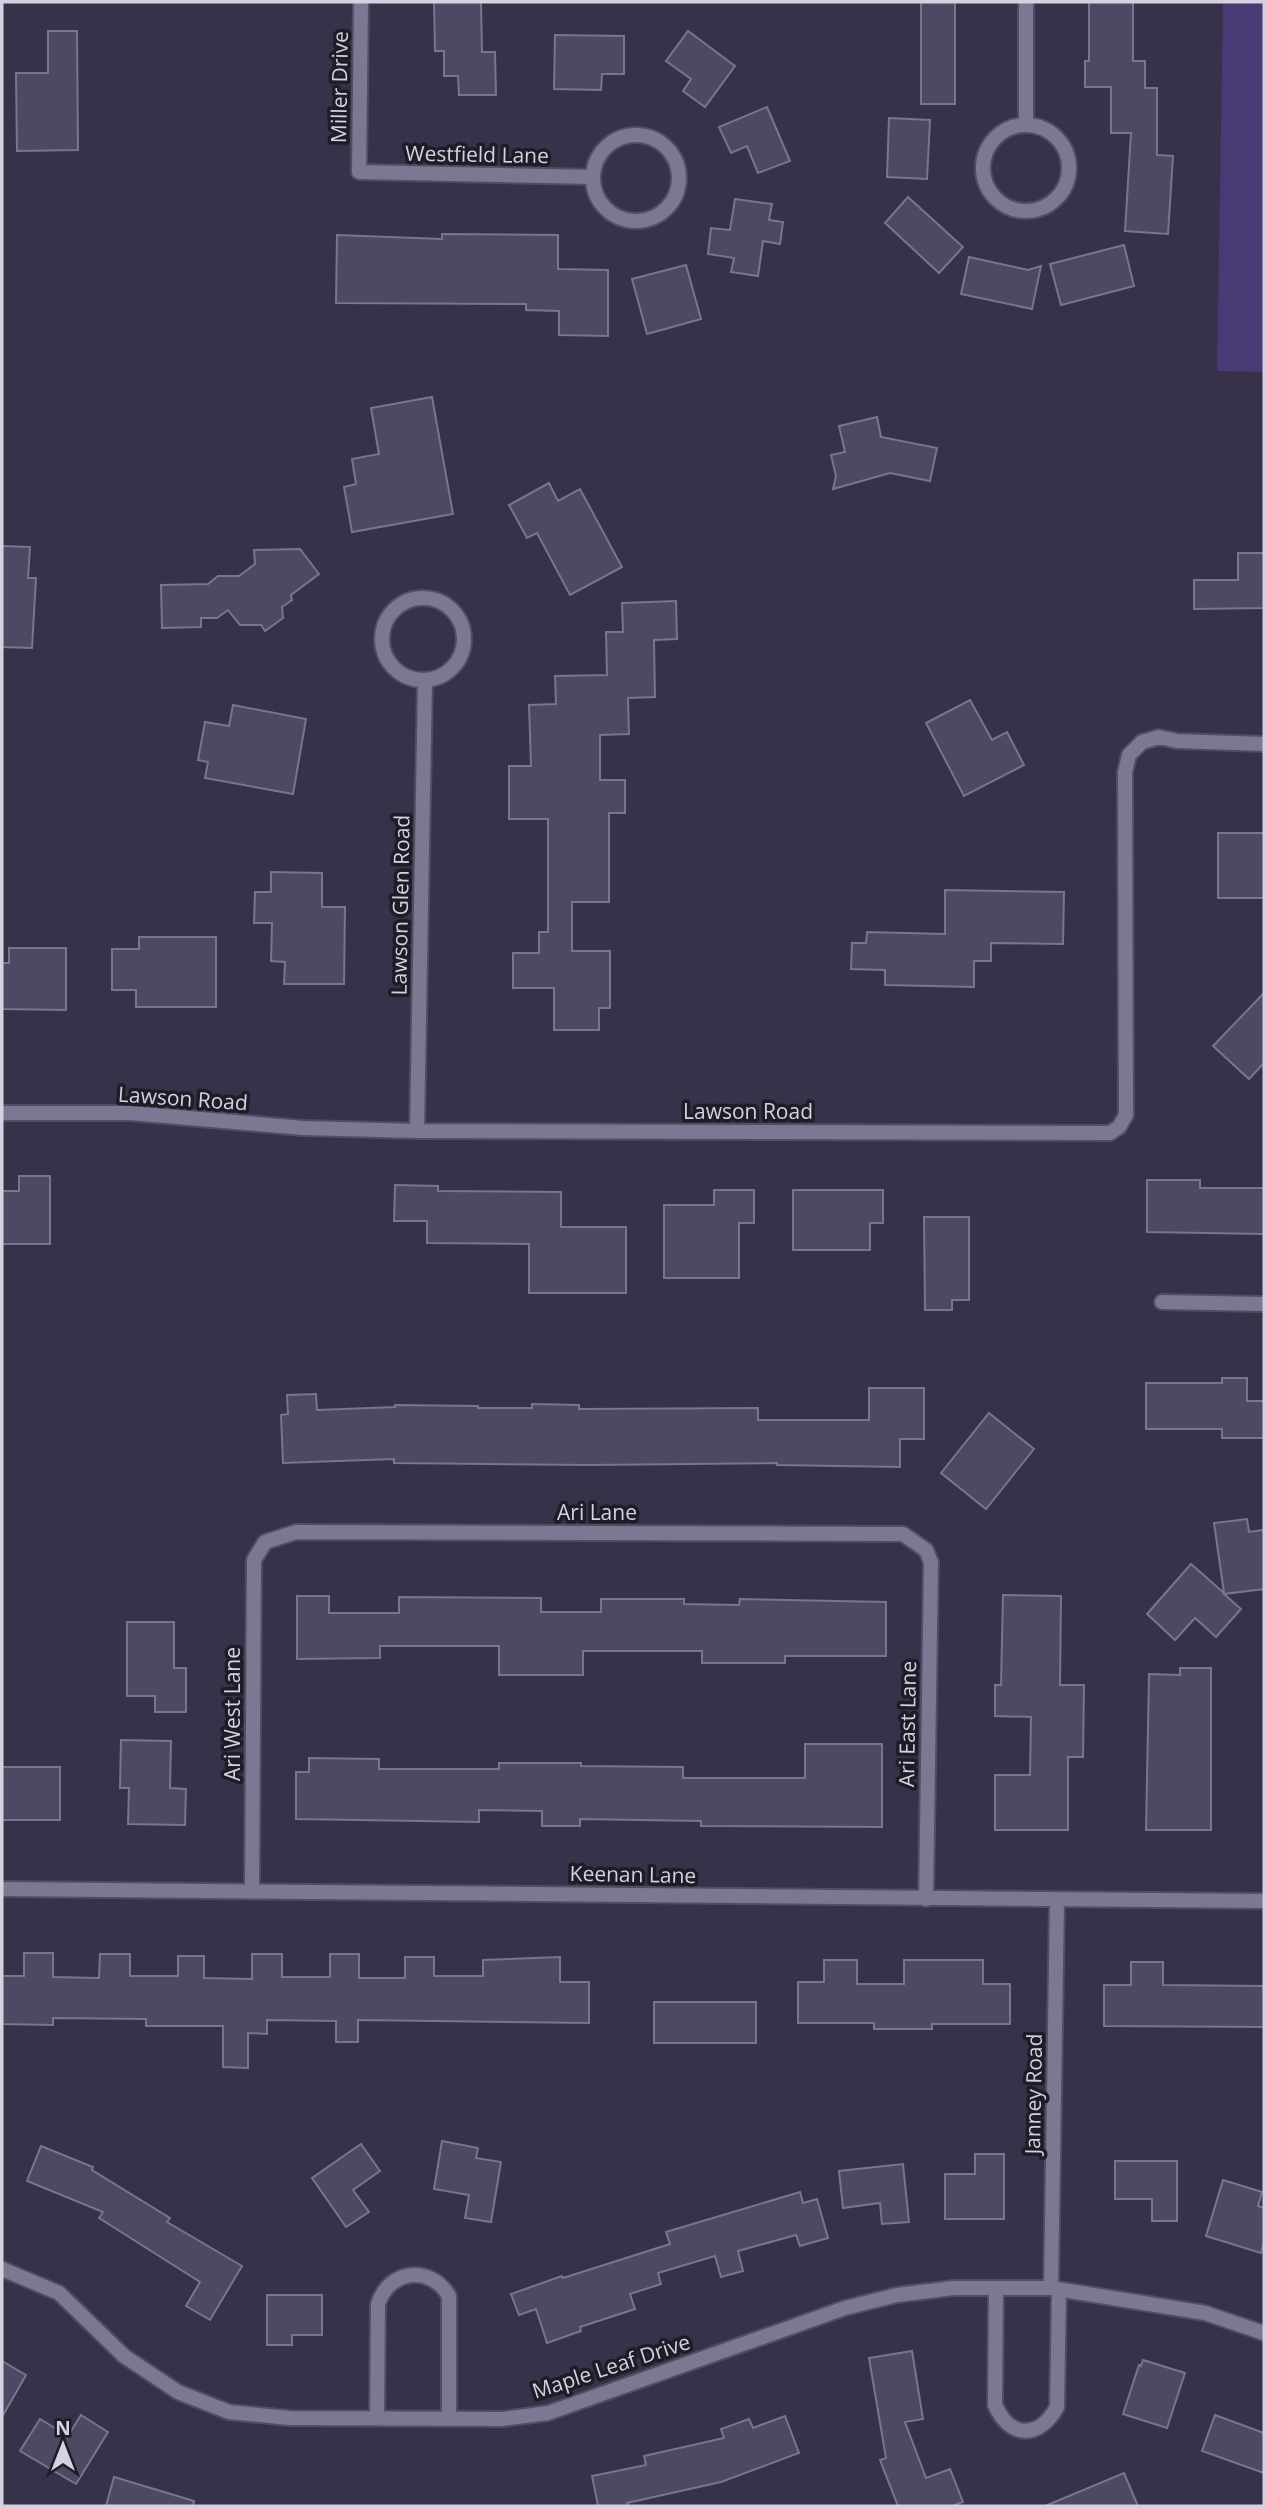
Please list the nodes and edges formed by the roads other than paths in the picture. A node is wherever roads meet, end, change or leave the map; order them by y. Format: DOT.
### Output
graph roads {
  1 [pos="361,2"];
  2 [pos="1026,2"];
  3 [pos="1026,125"];
  4 [pos="359,172"];
  5 [pos="593,177"];
  6 [pos="425,680"];
  7 [pos="1264,744"];
  8 [pos="2,1114"];
  9 [pos="417,1131"];
  10 [pos="1161,1302"];
  11 [pos="1264,1304"];
  12 [pos="265,1542"];
  13 [pos="926,1550"];
  14 [pos="2,1889"];
  15 [pos="252,1889"];
  16 [pos="926,1899"];
  17 [pos="1057,1900"];
  18 [pos="1264,1900"];
  19 [pos="2,2269"];
  20 [pos="996,2288"];
  21 [pos="1055,2289"];
  22 [pos="1264,2333"];
  23 [pos="377,2418"];
  24 [pos="449,2418"];
  1 -- 4 [label="street, Miller Drive"];
  2 -- 3 [label="street"];
  3 -- 3 [label="street"];
  4 -- 5 [label="street, Westfield Lane"];
  5 -- 5 [label="street"];
  6 -- 6 [label="street"];
  6 -- 9 [label="street, Lawson Glen Road"];
  7 -- 9 [label="street, Lawson Road"];
  8 -- 9 [label="street, Lawson Road"];
  10 -- 11 [label="street"];
  12 -- 13 [label="street, Ari Lane"];
  12 -- 15 [label="street, Ari West Lane"];
  13 -- 16 [label="street, Ari East Lane"];
  14 -- 15 [label="street, Keenan Lane"];
  15 -- 16 [label="street, Keenan Lane"];
  16 -- 17 [label="street, Keenan Lane"];
  17 -- 18 [label="street, Keenan Lane"];
  17 -- 21 [label="street, Janney Road"];
  19 -- 23 [label="street, Maple Leaf Drive"];
  20 -- 21 [label="street, Maple Leaf Drive"];
  20 -- 21 [label="street, Janney Road"];
  20 -- 24 [label="street, Maple Leaf Drive"];
  21 -- 22 [label="street, Maple Leaf Drive"];
  23 -- 24 [label="street, Maple Leaf Drive"];
  23 -- 24 [label="street"];
}
